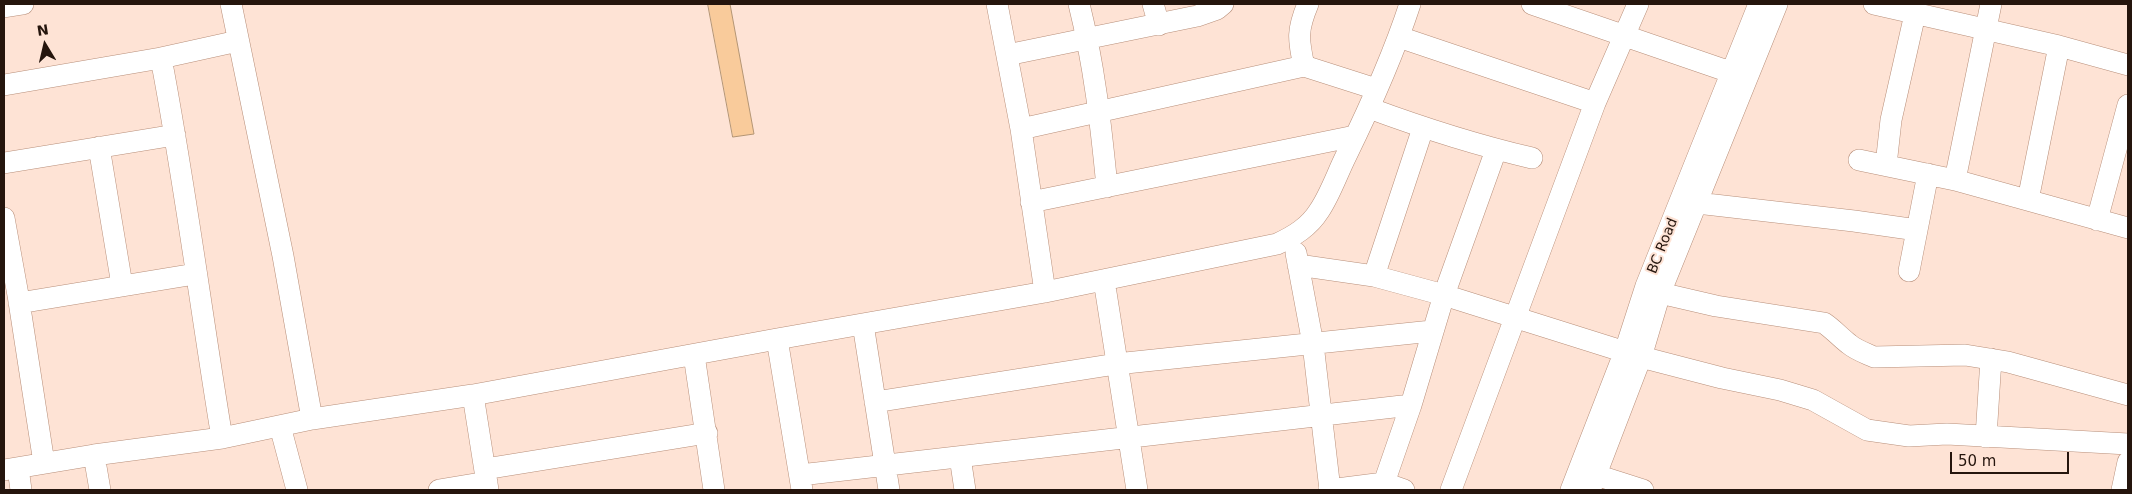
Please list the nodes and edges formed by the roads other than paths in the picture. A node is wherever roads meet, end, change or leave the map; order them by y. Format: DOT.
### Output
graph roads {
  1 [pos="23,4"];
  2 [pos="231,4"];
  3 [pos="996,4"];
  4 [pos="1079,4"];
  5 [pos="1154,4"];
  6 [pos="1222,4"];
  7 [pos="1308,4"];
  8 [pos="1410,4"];
  9 [pos="1532,4"];
  10 [pos="1638,4"];
  11 [pos="1759,4"];
  12 [pos="1777,4"];
  13 [pos="1874,4"];
  14 [pos="1991,4"];
  15 [pos="4,8"];
  16 [pos="1558,8"];
  17 [pos="1914,14"];
  18 [pos="1159,25"];
  19 [pos="1986,29"];
  20 [pos="1625,36"];
  21 [pos="1399,37"];
  22 [pos="1088,40"];
  23 [pos="238,41"];
  24 [pos="2059,46"];
  25 [pos="1007,55"];
  26 [pos="161,58"];
  27 [pos="2128,65"];
  28 [pos="1304,66"];
  29 [pos="1733,73"];
  30 [pos="4,86"];
  31 [pos="1372,98"];
  32 [pos="1595,103"];
  33 [pos="2128,105"];
  34 [pos="1100,112"];
  35 [pos="1423,128"];
  36 [pos="1021,129"];
  37 [pos="175,134"];
  38 [pos="1355,136"];
  39 [pos="99,147"];
  40 [pos="1496,150"];
  41 [pos="1532,158"];
  42 [pos="1859,160"];
  43 [pos="4,163"];
  44 [pos="1886,165"];
  45 [pos="1928,174"];
  46 [pos="1955,180"];
  47 [pos="1107,187"];
  48 [pos="2028,200"];
  49 [pos="1031,202"];
  50 [pos="1697,202"];
  51 [pos="4,218"];
  52 [pos="2097,220"];
  53 [pos="2128,228"];
  54 [pos="1917,230"];
  55 [pos="1292,237"];
  56 [pos="1298,265"];
  57 [pos="1909,271"];
  58 [pos="195,274"];
  59 [pos="1374,276"];
  60 [pos="1104,280"];
  61 [pos="122,285"];
  62 [pos="1045,292"];
  63 [pos="1660,293"];
  64 [pos="1444,295"];
  65 [pos="14,299"];
  66 [pos="1516,316"];
  67 [pos="863,324"];
  68 [pos="1432,331"];
  69 [pos="777,339"];
  70 [pos="1313,344"];
  71 [pos="1633,354"];
  72 [pos="694,355"];
  73 [pos="1991,359"];
  74 [pos="1116,364"];
  75 [pos="473,395"];
  76 [pos="2128,395"];
  77 [pos="875,402"];
  78 [pos="1411,405"];
  79 [pos="1320,416"];
  80 [pos="312,419"];
  81 [pos="280,426"];
  82 [pos="707,433"];
  83 [pos="1986,436"];
  84 [pos="1128,437"];
  85 [pos="222,438"];
  86 [pos="2128,444"];
  87 [pos="94,455"];
  88 [pos="960,457"];
  89 [pos="2128,462"];
  90 [pos="44,463"];
  91 [pos="886,467"];
  92 [pos="11,469"];
  93 [pos="487,480"];
  94 [pos="1593,483"];
  95 [pos="800,486"];
  96 [pos="1394,487"];
  97 [pos="21,490"];
  98 [pos="100,490"];
  99 [pos="297,490"];
  100 [pos="439,490"];
  101 [pos="714,490"];
  102 [pos="889,490"];
  103 [pos="965,490"];
  104 [pos="1137,490"];
  105 [pos="1330,490"];
  106 [pos="1451,490"];
  107 [pos="1571,490"];
  108 [pos="1643,490"];
  109 [pos="2122,490"];
  1 -- 15 [label="street"];
  2 -- 23 [label="street"];
  3 -- 25 [label="street"];
  4 -- 22 [label="street"];
  5 -- 18 [label="street"];
  6 -- 18 [label="street"];
  7 -- 28 [label="street"];
  8 -- 21 [label="street"];
  9 -- 16 [label="street"];
  10 -- 20 [label="street"];
  11 -- 29 [label="street, BC Road"];
  12 -- 50 [label="street"];
  13 -- 17 [label="street"];
  14 -- 19 [label="street"];
  16 -- 20 [label="street"];
  17 -- 19 [label="street"];
  17 -- 44 [label="street"];
  18 -- 22 [label="street"];
  19 -- 24 [label="street"];
  19 -- 46 [label="street"];
  20 -- 29 [label="street"];
  20 -- 32 [label="street"];
  21 -- 31 [label="street"];
  21 -- 32 [label="street"];
  22 -- 25 [label="street"];
  22 -- 34 [label="street"];
  23 -- 26 [label="street"];
  23 -- 80 [label="street"];
  24 -- 27 [label="street"];
  24 -- 48 [label="street"];
  25 -- 36 [label="street"];
  26 -- 30 [label="street"];
  26 -- 37 [label="street"];
  28 -- 31 [label="street"];
  28 -- 34 [label="street"];
  29 -- 71 [label="street, BC Road"];
  31 -- 35 [label="street"];
  31 -- 38 [label="street"];
  32 -- 66 [label="street"];
  33 -- 52 [label="street"];
  34 -- 36 [label="street"];
  34 -- 47 [label="street"];
  35 -- 40 [label="street"];
  35 -- 59 [label="street"];
  36 -- 49 [label="street"];
  37 -- 39 [label="street"];
  37 -- 58 [label="street"];
  38 -- 47 [label="street"];
  38 -- 55 [label="street"];
  39 -- 43 [label="street"];
  39 -- 61 [label="street"];
  40 -- 41 [label="street"];
  40 -- 64 [label="street"];
  42 -- 44 [label="street"];
  44 -- 45 [label="street"];
  45 -- 46 [label="street"];
  45 -- 54 [label="street"];
  46 -- 48 [label="street"];
  47 -- 49 [label="street"];
  48 -- 52 [label="street"];
  49 -- 62 [label="street"];
  50 -- 54 [label="street"];
  50 -- 63 [label="street"];
  51 -- 65 [label="street"];
  52 -- 53 [label="street"];
  54 -- 57 [label="street"];
  55 -- 56 [label="street"];
  55 -- 60 [label="street"];
  56 -- 59 [label="street"];
  56 -- 70 [label="street"];
  58 -- 61 [label="street"];
  58 -- 85 [label="street"];
  59 -- 64 [label="street"];
  60 -- 62 [label="street"];
  60 -- 74 [label="street"];
  61 -- 65 [label="street"];
  62 -- 67 [label="street"];
  63 -- 71 [label="street"];
  63 -- 73 [label="street"];
  64 -- 66 [label="street"];
  64 -- 68 [label="street"];
  65 -- 90 [label="street"];
  66 -- 71 [label="street"];
  66 -- 106 [label="street"];
  67 -- 69 [label="street"];
  67 -- 77 [label="street"];
  68 -- 70 [label="street"];
  68 -- 78 [label="street"];
  69 -- 72 [label="street"];
  69 -- 95 [label="street"];
  70 -- 74 [label="street"];
  70 -- 79 [label="street"];
  71 -- 83 [label="street"];
  71 -- 94 [label="street"];
  71 -- 107 [label="street, BC Road"];
  72 -- 75 [label="street"];
  72 -- 82 [label="street"];
  73 -- 76 [label="street"];
  73 -- 83 [label="street"];
  74 -- 77 [label="street"];
  74 -- 84 [label="street"];
  75 -- 80 [label="street"];
  75 -- 93 [label="street"];
  77 -- 91 [label="street"];
  78 -- 79 [label="street"];
  78 -- 96 [label="street"];
  79 -- 84 [label="street"];
  79 -- 105 [label="street"];
  80 -- 81 [label="street"];
  81 -- 85 [label="street"];
  81 -- 99 [label="street"];
  82 -- 93 [label="street"];
  82 -- 101 [label="street"];
  83 -- 86 [label="street"];
  84 -- 88 [label="street"];
  84 -- 104 [label="street"];
  85 -- 87 [label="street"];
  87 -- 90 [label="street"];
  87 -- 98 [label="street"];
  88 -- 91 [label="street"];
  88 -- 103 [label="street"];
  89 -- 109 [label="street"];
  90 -- 92 [label="street"];
  91 -- 95 [label="street"];
  91 -- 102 [label="street"];
  92 -- 97 [label="street"];
  93 -- 100 [label="street"];
  94 -- 108 [label="street"];
  96 -- 105 [label="street"];
}
